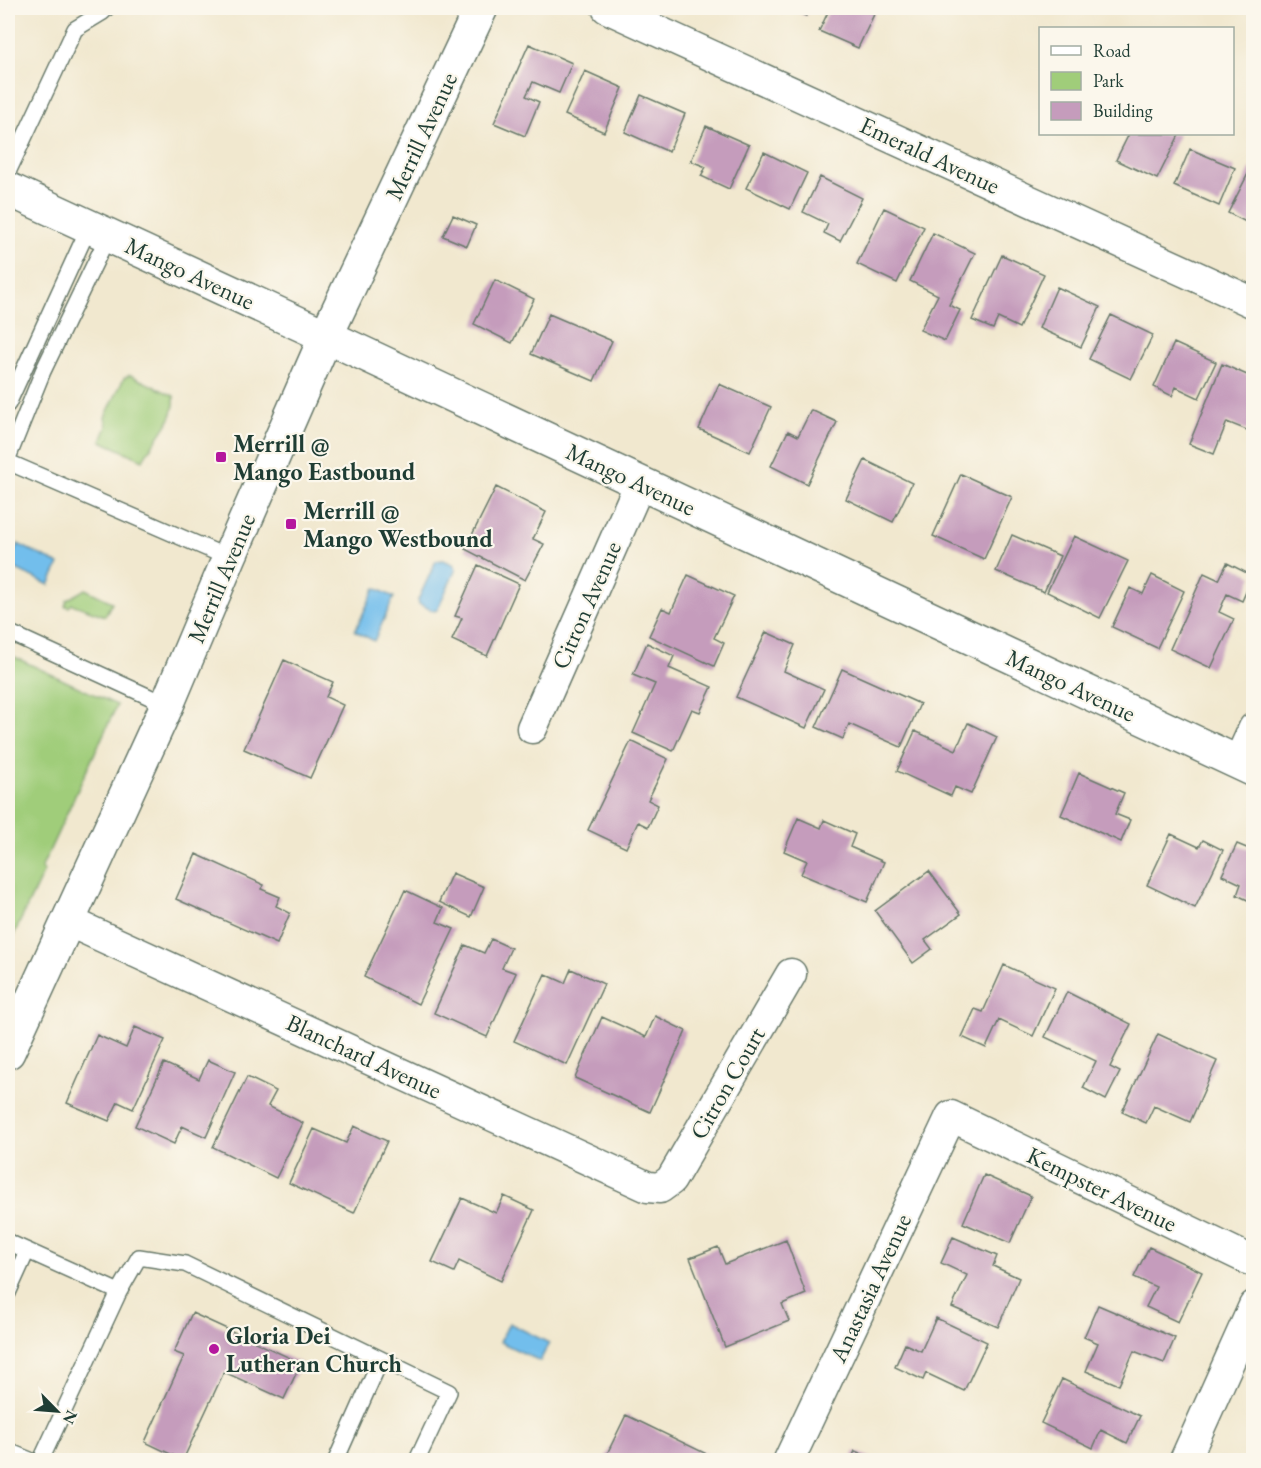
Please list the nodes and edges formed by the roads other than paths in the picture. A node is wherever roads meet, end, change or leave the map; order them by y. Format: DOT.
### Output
graph roads {
  1 [pos="107,8"];
  2 [pos="481,8"];
  3 [pos="607,8"];
  4 [pos="8,172"];
  5 [pos="8,189"];
  6 [pos="98,231"];
  7 [pos="1254,303"];
  8 [pos="326,336"];
  9 [pos="8,404"];
  10 [pos="8,460"];
  11 [pos="640,483"];
  12 [pos="229,558"];
  13 [pos="8,632"];
  14 [pos="167,705"];
  15 [pos="532,728"];
  16 [pos="1254,728"];
  17 [pos="1246,766"];
  18 [pos="68,921"];
  19 [pos="791,974"];
  20 [pos="8,1052"];
  21 [pos="951,1116"];
  22 [pos="660,1188"];
  23 [pos="8,1242"];
  24 [pos="27,1251"];
  25 [pos="1254,1262"];
  26 [pos="119,1292"];
  27 [pos="8,1293"];
  28 [pos="1254,1306"];
  29 [pos="381,1359"];
  30 [pos="8,1451"];
  31 [pos="30,1461"];
  32 [pos="40,1461"];
  33 [pos="336,1461"];
  34 [pos="417,1461"];
  35 [pos="789,1461"];
  36 [pos="1185,1461"];
  1 -- 4 [label="lane"];
  2 -- 8 [label="street, Merrill Avenue"];
  3 -- 7 [label="street, Emerald Avenue"];
  5 -- 6 [label="street, Mango Avenue"];
  6 -- 8 [label="street, Mango Avenue"];
  6 -- 9 [label="lane"];
  6 -- 10 [label="lane"];
  8 -- 11 [label="street, Mango Avenue"];
  8 -- 12 [label="street, Merrill Avenue"];
  10 -- 12 [label="lane"];
  11 -- 15 [label="street, Citron Avenue"];
  11 -- 17 [label="street, Mango Avenue"];
  12 -- 14 [label="street, Merrill Avenue"];
  13 -- 14 [label="lane"];
  14 -- 18 [label="street, Merrill Avenue"];
  16 -- 17 [label="street"];
  18 -- 20 [label="street, Merrill Avenue"];
  18 -- 22 [label="street, Blanchard Avenue"];
  19 -- 22 [label="street, Citron Court"];
  21 -- 25 [label="street, Kempster Avenue"];
  21 -- 35 [label="street, Anastasia Avenue"];
  23 -- 24 [label="lane"];
  24 -- 26 [label="lane"];
  24 -- 27 [label="lane"];
  26 -- 29 [label="lane"];
  26 -- 32 [label="lane"];
  28 -- 36 [label="street"];
  29 -- 33 [label="lane"];
  29 -- 34 [label="lane"];
  30 -- 31 [label="lane"];
}
